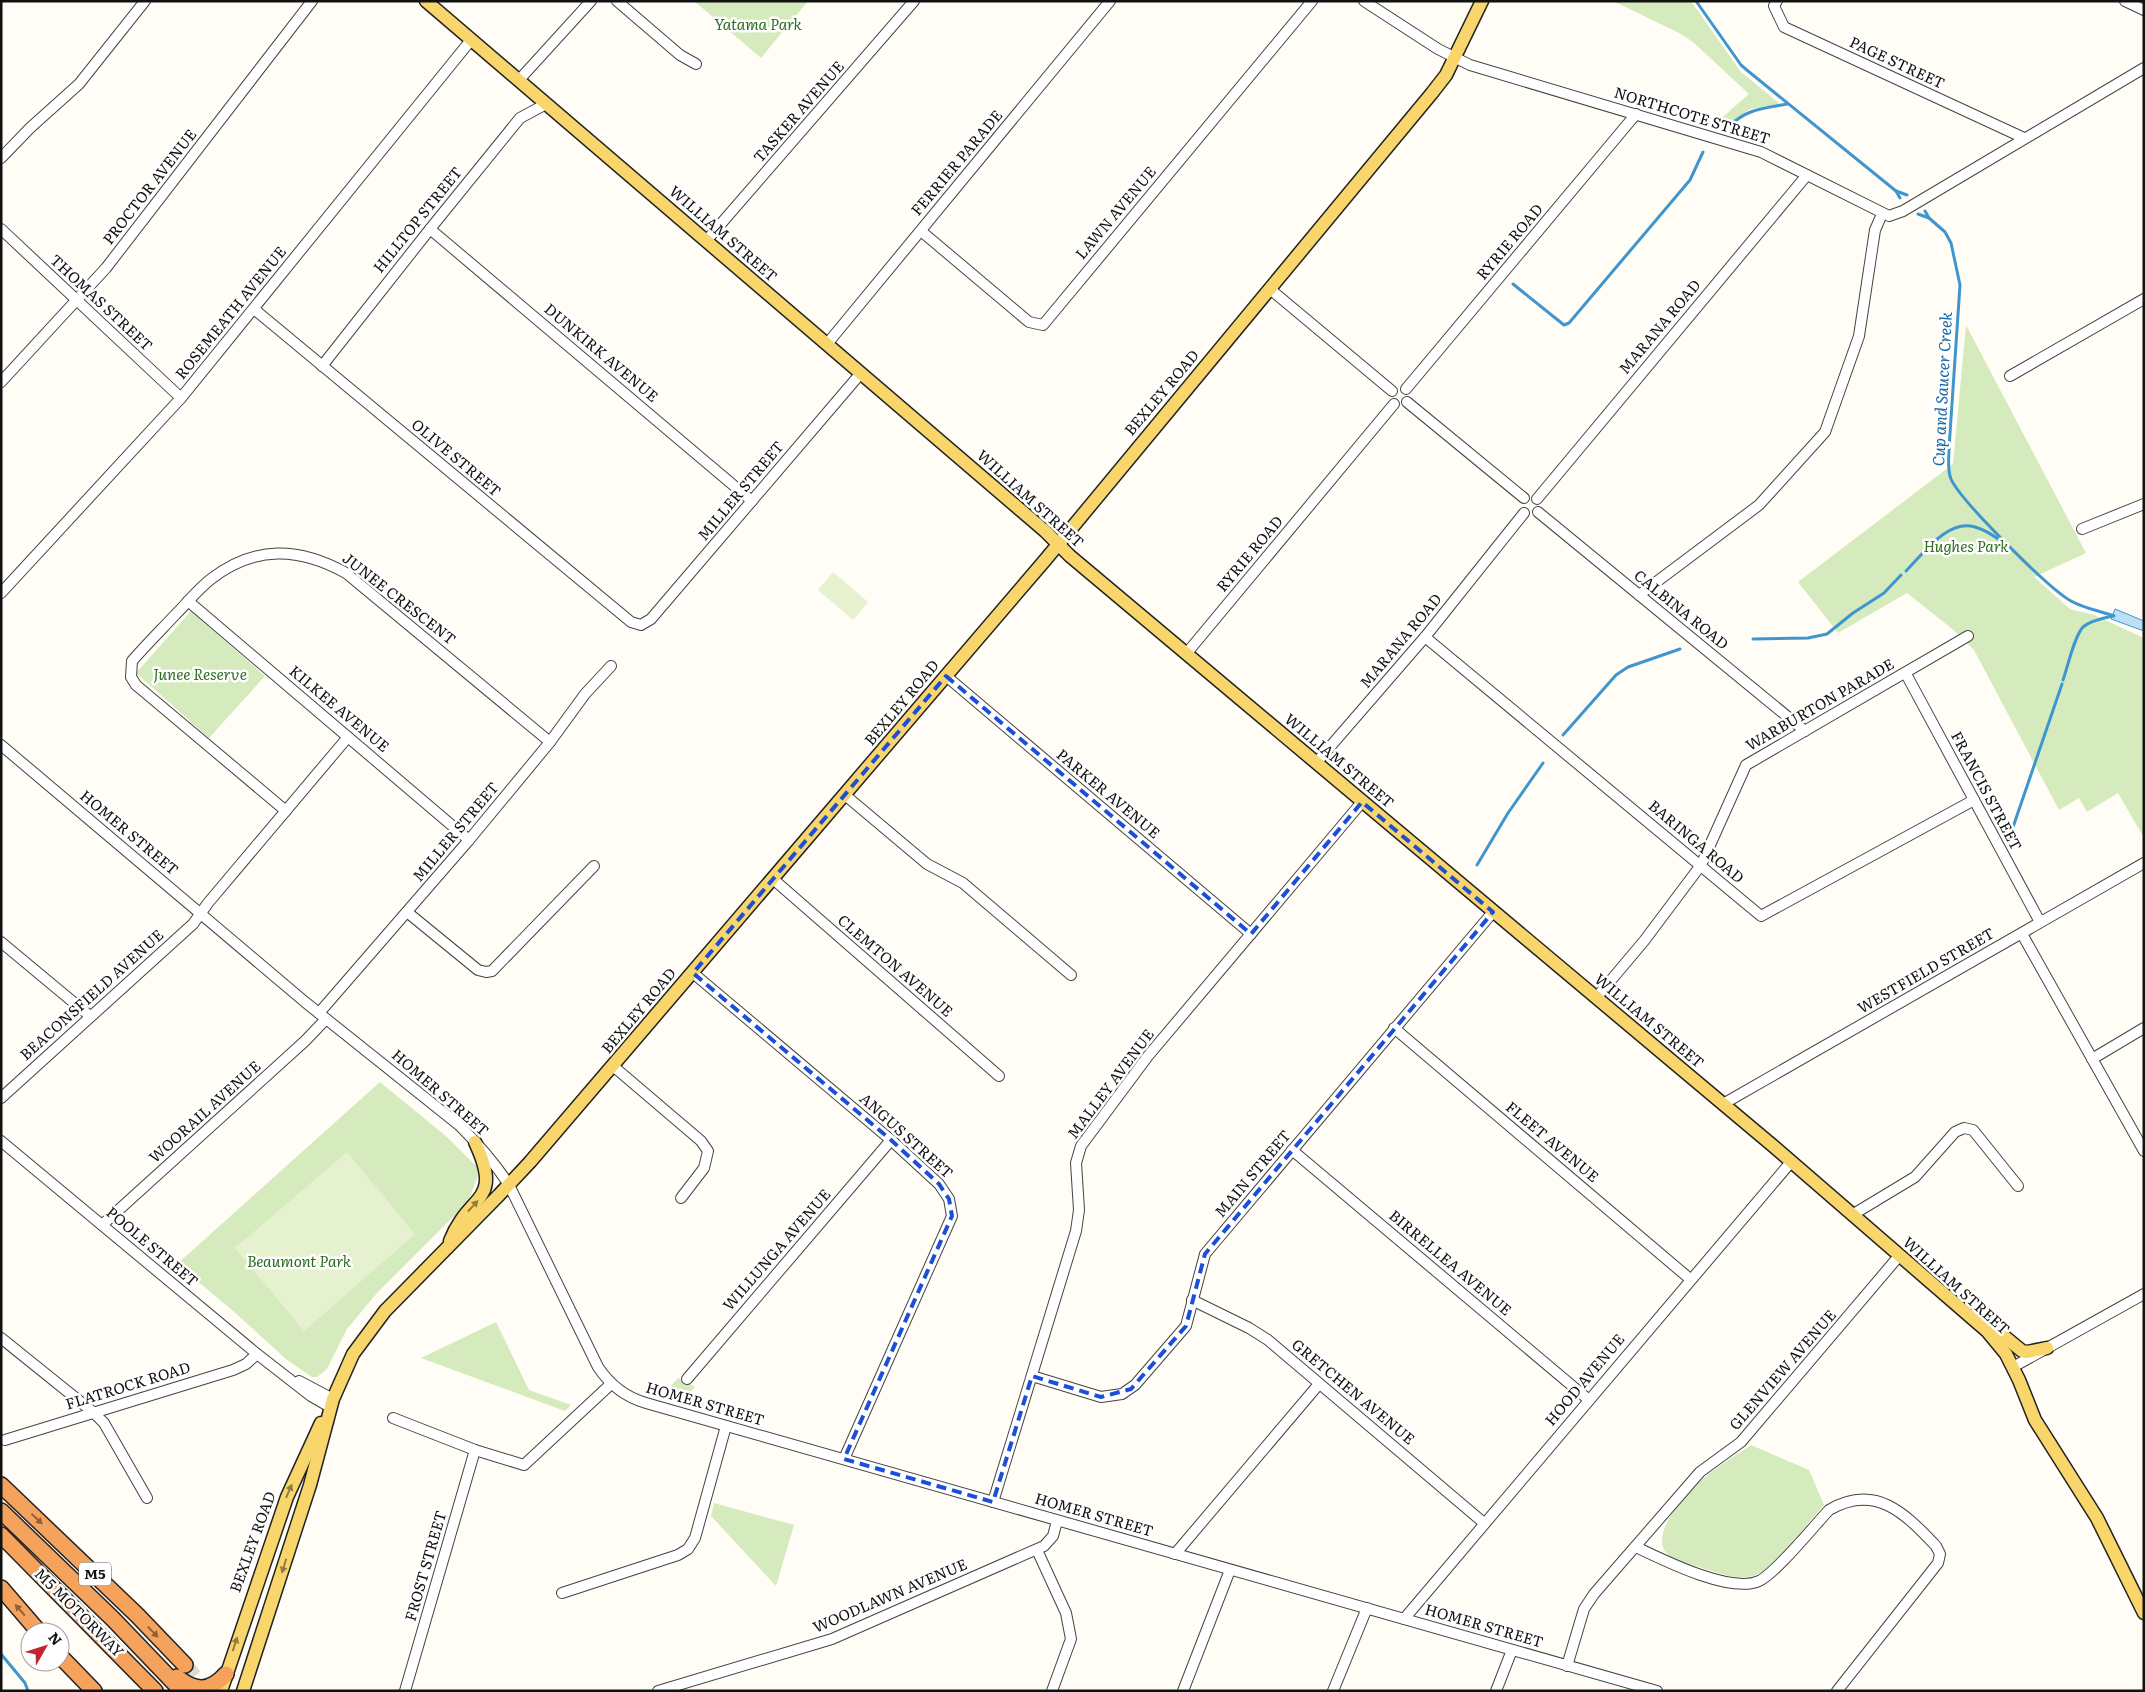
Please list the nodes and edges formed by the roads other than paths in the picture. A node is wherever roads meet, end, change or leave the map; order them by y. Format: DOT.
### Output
graph roads {
  1 [pos="146,1"];
  2 [pos="312,1"];
  3 [pos="426,1"];
  4 [pos="591,1"];
  5 [pos="617,1"];
  6 [pos="914,1"];
  7 [pos="1110,1"];
  8 [pos="1312,1"];
  9 [pos="1364,1"];
  10 [pos="1482,1"];
  11 [pos="1776,1"];
  12 [pos="2125,1"];
  13 [pos="2144,10"];
  14 [pos="471,40"];
  15 [pos="1455,58"];
  16 [pos="696,64"];
  17 [pos="2144,68"];
  18 [pos="518,80"];
  19 [pos="546,104"];
  20 [pos="1636,114"];
  21 [pos="2024,138"];
  22 [pos="1,158"];
  23 [pos="1807,175"];
  24 [pos="1882,214"];
  25 [pos="1,229"];
  26 [pos="430,229"];
  27 [pos="921,231"];
  28 [pos="706,242"];
  29 [pos="1270,289"];
  30 [pos="2144,299"];
  31 [pos="77,300"];
  32 [pos="254,309"];
  33 [pos="827,344"];
  34 [pos="322,366"];
  35 [pos="861,373"];
  36 [pos="2010,376"];
  37 [pos="1,382"];
  38 [pos="1406,389"];
  39 [pos="1392,391"];
  40 [pos="181,398"];
  41 [pos="1407,402"];
  42 [pos="1394,404"];
  43 [pos="1524,498"];
  44 [pos="1537,499"];
  45 [pos="752,501"];
  46 [pos="2144,504"];
  47 [pos="1538,512"];
  48 [pos="1524,513"];
  49 [pos="2082,529"];
  50 [pos="1058,544"];
  51 [pos="1,593"];
  52 [pos="1639,595"];
  53 [pos="188,601"];
  54 [pos="641,625"];
  55 [pos="1968,636"];
  56 [pos="1425,637"];
  57 [pos="1186,654"];
  58 [pos="611,666"];
  59 [pos="1906,674"];
  60 [pos="946,676"];
  61 [pos="1805,731"];
  62 [pos="348,737"];
  63 [pos="550,742"];
  64 [pos="1,746"];
  65 [pos="1316,763"];
  66 [pos="845,795"];
  67 [pos="1974,800"];
  68 [pos="1362,802"];
  69 [pos="286,811"];
  70 [pos="469,840"];
  71 [pos="2144,863"];
  72 [pos="1701,865"];
  73 [pos="594,866"];
  74 [pos="773,879"];
  75 [pos="407,912"];
  76 [pos="1493,912"];
  77 [pos="200,913"];
  78 [pos="2040,922"];
  79 [pos="1251,934"];
  80 [pos="2022,934"];
  81 [pos="1,942"];
  82 [pos="693,972"];
  83 [pos="1071,975"];
  84 [pos="1596,998"];
  85 [pos="90,1016"];
  86 [pos="323,1016"];
  87 [pos="1394,1028"];
  88 [pos="2144,1028"];
  89 [pos="2092,1058"];
  90 [pos="614,1066"];
  91 [pos="999,1076"];
  92 [pos="1,1098"];
  93 [pos="1722,1104"];
  94 [pos="891,1140"];
  95 [pos="1,1141"];
  96 [pos="475,1142"];
  97 [pos="1292,1150"];
  98 [pos="2144,1151"];
  99 [pos="1791,1162"];
  100 [pos="509,1185"];
  101 [pos="2018,1186"];
  102 [pos="681,1198"];
  103 [pos="1852,1215"];
  104 [pos="102,1225"];
  105 [pos="448,1248"];
  106 [pos="1899,1256"];
  107 [pos="1690,1279"];
  108 [pos="2144,1294"];
  109 [pos="1192,1300"];
  110 [pos="1958,1306"];
  111 [pos="1,1338"];
  112 [pos="2047,1348"];
  113 [pos="257,1354"];
  114 [pos="2013,1367"];
  115 [pos="1032,1376"];
  116 [pos="687,1379"];
  117 [pos="611,1384"];
  118 [pos="1318,1384"];
  119 [pos="1589,1400"];
  120 [pos="330,1405"];
  121 [pos="93,1412"];
  122 [pos="394,1418"];
  123 [pos="726,1426"];
  124 [pos="5,1440"];
  125 [pos="475,1450"];
  126 [pos="844,1459"];
  127 [pos="1,1485"];
  128 [pos="147,1498"];
  129 [pos="993,1502"];
  130 [pos="1,1511"];
  131 [pos="1057,1521"];
  132 [pos="1484,1523"];
  133 [pos="1,1535"];
  134 [pos="1636,1547"];
  135 [pos="1036,1550"];
  136 [pos="1175,1554"];
  137 [pos="1230,1570"];
  138 [pos="1,1588"];
  139 [pos="562,1593"];
  140 [pos="1367,1608"];
  141 [pos="2144,1614"];
  142 [pos="1404,1619"];
  143 [pos="30,1622"];
  144 [pos="1512,1650"];
  145 [pos="155,1662"];
  146 [pos="70,1666"];
  147 [pos="185,1666"];
  148 [pos="1567,1666"];
  149 [pos="226,1674"];
  150 [pos="94,1691"];
  151 [pos="155,1691"];
  152 [pos="182,1691"];
  153 [pos="220,1691"];
  154 [pos="243,1691"];
  155 [pos="405,1691"];
  156 [pos="658,1691"];
  157 [pos="1052,1691"];
  158 [pos="1183,1691"];
  159 [pos="1332,1691"];
  160 [pos="1496,1691"];
  161 [pos="1657,1691"];
  162 [pos="1837,1691"];
  1 -- 22 [label="street"];
  2 -- 31 [label="street, PROCTOR AVENUE"];
  3 -- 14 [label="main road, WILLIAM STREET"];
  4 -- 18 [label="street"];
  5 -- 16 [label="street"];
  6 -- 28 [label="street, TASKER AVENUE"];
  7 -- 27 [label="street, FERRIER PARADE"];
  8 -- 27 [label="street, LAWN AVENUE"];
  9 -- 15 [label="street, NORTHCOTE STREET"];
  10 -- 15 [label="main road, BEXLEY ROAD"];
  11 -- 21 [label="street, PAGE STREET"];
  12 -- 13 [label="street"];
  14 -- 18 [label="main road, WILLIAM STREET"];
  14 -- 32 [label="street, ROSEMEATH AVENUE"];
  15 -- 20 [label="street, NORTHCOTE STREET"];
  15 -- 29 [label="main road, BEXLEY ROAD"];
  17 -- 21 [label="street"];
  18 -- 19 [label="main road, WILLIAM STREET"];
  19 -- 26 [label="street, HILLTOP STREET"];
  19 -- 28 [label="main road, WILLIAM STREET"];
  20 -- 23 [label="street, NORTHCOTE STREET"];
  20 -- 38 [label="street, RYRIE ROAD"];
  21 -- 24 [label="street"];
  23 -- 24 [label="street, NORTHCOTE STREET"];
  23 -- 44 [label="street, MARANA ROAD"];
  24 -- 52 [label="street"];
  25 -- 31 [label="street, THOMAS STREET"];
  26 -- 34 [label="street, HILLTOP STREET"];
  26 -- 45 [label="street, DUNKIRK AVENUE"];
  27 -- 33 [label="street, FERRIER PARADE"];
  28 -- 33 [label="main road, WILLIAM STREET"];
  29 -- 39 [label="street"];
  29 -- 50 [label="main road, BEXLEY ROAD"];
  30 -- 36 [label="street"];
  31 -- 37 [label="street, PROCTOR AVENUE"];
  31 -- 40 [label="street, THOMAS STREET"];
  32 -- 34 [label="street, OLIVE STREET"];
  32 -- 40 [label="street, ROSEMEATH AVENUE"];
  33 -- 35 [label="main road, WILLIAM STREET"];
  34 -- 54 [label="street, OLIVE STREET"];
  35 -- 45 [label="street, MILLER STREET"];
  35 -- 50 [label="main road, WILLIAM STREET"];
  38 -- 39 [label="street"];
  38 -- 41 [label="street"];
  39 -- 42 [label="street"];
  40 -- 51 [label="street, ROSEMEATH AVENUE"];
  41 -- 42 [label="street"];
  41 -- 43 [label="street"];
  42 -- 57 [label="street, RYRIE ROAD"];
  43 -- 44 [label="street"];
  43 -- 48 [label="street"];
  44 -- 47 [label="street"];
  45 -- 54 [label="street, MILLER STREET"];
  46 -- 49 [label="street"];
  47 -- 48 [label="street"];
  47 -- 52 [label="street, CALBINA ROAD"];
  48 -- 56 [label="street, MARANA ROAD"];
  50 -- 57 [label="main road, WILLIAM STREET"];
  50 -- 60 [label="main road, BEXLEY ROAD"];
  52 -- 61 [label="street, CALBINA ROAD"];
  53 -- 62 [label="street, KILKEE AVENUE"];
  53 -- 63 [label="street, JUNEE CRESCENT"];
  53 -- 69 [label="street, JUNEE CRESCENT"];
  55 -- 59 [label="street, WARBURTON PARADE"];
  56 -- 65 [label="street, MARANA ROAD"];
  56 -- 72 [label="street, BARINGA ROAD"];
  57 -- 65 [label="main road, WILLIAM STREET"];
  58 -- 63 [label="street, MILLER STREET"];
  59 -- 61 [label="street, WARBURTON PARADE"];
  59 -- 67 [label="street, FRANCIS STREET"];
  60 -- 66 [label="main road, BEXLEY ROAD"];
  60 -- 79 [label="street, PARKER AVENUE"];
  61 -- 72 [label="street, WARBURTON PARADE"];
  62 -- 69 [label="street, BEACONSFIELD AVENUE"];
  62 -- 70 [label="street, KILKEE AVENUE"];
  63 -- 70 [label="street, MILLER STREET"];
  64 -- 77 [label="street, HOMER STREET"];
  65 -- 68 [label="main road, WILLIAM STREET"];
  66 -- 74 [label="main road, BEXLEY ROAD"];
  66 -- 83 [label="street"];
  67 -- 72 [label="street, BARINGA ROAD"];
  67 -- 78 [label="street, FRANCIS STREET"];
  68 -- 76 [label="main road, WILLIAM STREET"];
  68 -- 79 [label="street, MALLEY AVENUE"];
  69 -- 77 [label="street, BEACONSFIELD AVENUE"];
  70 -- 75 [label="street, MILLER STREET"];
  71 -- 78 [label="street, WESTFIELD STREET"];
  72 -- 84 [label="street, WARBURTON PARADE"];
  73 -- 75 [label="street"];
  74 -- 82 [label="main road, BEXLEY ROAD"];
  74 -- 91 [label="street, CLEMTON AVENUE"];
  75 -- 86 [label="street, MILLER STREET"];
  76 -- 84 [label="main road, WILLIAM STREET"];
  76 -- 87 [label="street, MAIN STREET"];
  77 -- 85 [label="street, BEACONSFIELD AVENUE"];
  77 -- 86 [label="street, HOMER STREET"];
  78 -- 80 [label="street, WESTFIELD STREET"];
  79 -- 115 [label="street, MALLEY AVENUE"];
  80 -- 89 [label="street"];
  80 -- 93 [label="street, WESTFIELD STREET"];
  81 -- 85 [label="street"];
  82 -- 90 [label="main road, BEXLEY ROAD"];
  82 -- 94 [label="street, ANGUS STREET"];
  84 -- 93 [label="main road, WILLIAM STREET"];
  85 -- 92 [label="street, BEACONSFIELD AVENUE"];
  86 -- 96 [label="street, HOMER STREET"];
  86 -- 104 [label="street, WOORAIL AVENUE"];
  87 -- 97 [label="street, MAIN STREET"];
  87 -- 107 [label="street, FLEET AVENUE"];
  88 -- 89 [label="street"];
  89 -- 98 [label="street"];
  90 -- 100 [label="main road, BEXLEY ROAD"];
  90 -- 102 [label="street"];
  93 -- 99 [label="main road, WILLIAM STREET"];
  94 -- 116 [label="street, WILLUNGA AVENUE"];
  94 -- 126 [label="street, ANGUS STREET"];
  95 -- 104 [label="street, POOLE STREET"];
  96 -- 100 [label="street, HOMER STREET"];
  105 -- 96 [label="main road, one-way"];
  97 -- 109 [label="street, MAIN STREET"];
  97 -- 119 [label="street, BIRRELLEA AVENUE"];
  99 -- 103 [label="main road, WILLIAM STREET"];
  99 -- 107 [label="street, HOOD AVENUE"];
  100 -- 105 [label="main road, BEXLEY ROAD"];
  100 -- 117 [label="street, HOMER STREET"];
  101 -- 103 [label="street"];
  103 -- 106 [label="main road, WILLIAM STREET"];
  104 -- 113 [label="street, POOLE STREET"];
  105 -- 120 [label="main road, BEXLEY ROAD"];
  106 -- 110 [label="main road, WILLIAM STREET"];
  106 -- 134 [label="street, GLENVIEW AVENUE"];
  107 -- 119 [label="street, HOOD AVENUE"];
  108 -- 112 [label="street"];
  109 -- 115 [label="street, MAIN STREET"];
  109 -- 118 [label="street, GRETCHEN AVENUE"];
  110 -- 112 [label="main road"];
  110 -- 114 [label="main road, WILLIAM STREET"];
  111 -- 121 [label="street"];
  112 -- 114 [label="street"];
  113 -- 120 [label="street, POOLE STREET"];
  113 -- 121 [label="street, FLATROCK ROAD"];
  114 -- 141 [label="main road, WILLIAM STREET"];
  115 -- 129 [label="street, MALLEY AVENUE"];
  117 -- 123 [label="street, HOMER STREET"];
  117 -- 125 [label="street"];
  118 -- 132 [label="street, GRETCHEN AVENUE"];
  118 -- 136 [label="street"];
  119 -- 132 [label="street, HOOD AVENUE"];
  149 -- 120 [label="main road, BEXLEY ROAD, one-way"];
  120 -- 154 [label="main road, BEXLEY ROAD, one-way"];
  121 -- 124 [label="street, FLATROCK ROAD"];
  121 -- 128 [label="street"];
  122 -- 125 [label="street"];
  123 -- 126 [label="street, HOMER STREET"];
  123 -- 139 [label="street"];
  125 -- 155 [label="street, FROST STREET"];
  126 -- 129 [label="street, HOMER STREET"];
  127 -- 147 [label="highway, M5, one-way"];
  129 -- 131 [label="street, HOMER STREET"];
  130 -- 145 [label="highway"];
  131 -- 135 [label="street, WOODLAWN AVENUE"];
  131 -- 136 [label="street, HOMER STREET"];
  132 -- 142 [label="street, HOOD AVENUE"];
  133 -- 151 [label="highway, M5 MOTORWAY / M5"];
  134 -- 148 [label="street, GLENVIEW AVENUE"];
  134 -- 162 [label="street"];
  135 -- 156 [label="street, WOODLAWN AVENUE"];
  135 -- 157 [label="street"];
  136 -- 137 [label="street, HOMER STREET"];
  137 -- 140 [label="street, HOMER STREET"];
  137 -- 158 [label="street"];
  143 -- 138 [label="highway, one-way"];
  140 -- 142 [label="street, HOMER STREET"];
  140 -- 159 [label="street"];
  142 -- 144 [label="street, HOMER STREET"];
  144 -- 148 [label="street, HOMER STREET"];
  144 -- 160 [label="street"];
  145 -- 149 [label="highway"];
  145 -- 152 [label="highway"];
  146 -- 150 [label="highway"];
  148 -- 161 [label="street, HOMER STREET"];
  149 -- 153 [label="main road, BEXLEY ROAD"];
}
